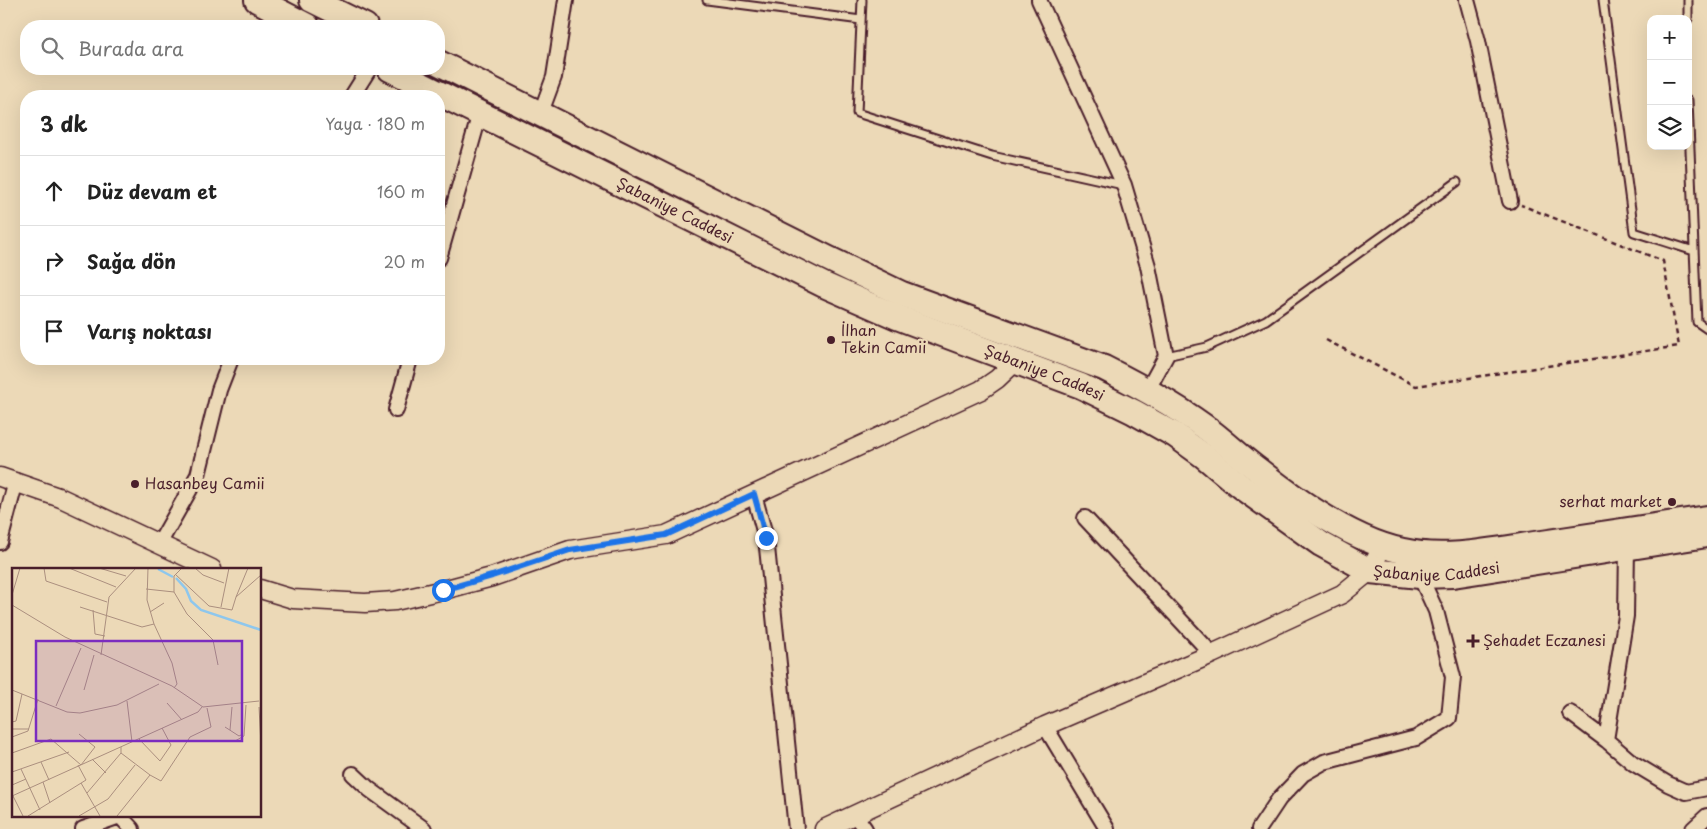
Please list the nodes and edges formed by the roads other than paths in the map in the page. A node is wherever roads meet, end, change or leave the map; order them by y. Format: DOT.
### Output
graph roads {
  1 [pos="257,0"];
  2 [pos="312,0"];
  3 [pos="566,0"];
  4 [pos="707,0"];
  5 [pos="862,0"];
  6 [pos="1039,0"];
  7 [pos="1467,0"];
  8 [pos="1603,0"];
  9 [pos="1688,0"];
  10 [pos="1688,15"];
  11 [pos="295,20"];
  12 [pos="353,20"];
  13 [pos="860,20"];
  14 [pos="445,66"];
  15 [pos="364,75"];
  16 [pos="409,75"];
  17 [pos="356,90"];
  18 [pos="437,90"];
  19 [pos="445,94"];
  20 [pos="1688,105"];
  21 [pos="480,113"];
  22 [pos="540,115"];
  23 [pos="1457,182"];
  24 [pos="1124,185"];
  25 [pos="1510,201"];
  26 [pos="445,237"];
  27 [pos="1694,251"];
  28 [pos="1707,329"];
  29 [pos="1166,356"];
  30 [pos="1015,362"];
  31 [pos="229,365"];
  32 [pos="408,365"];
  33 [pos="1147,391"];
  34 [pos="396,410"];
  35 [pos="8,479"];
  36 [pos="754,494"];
  37 [pos="1085,518"];
  38 [pos="1707,518"];
  39 [pos="1707,535"];
  40 [pos="0,542"];
  41 [pos="160,544"];
  42 [pos="1383,545"];
  43 [pos="1627,547"];
  44 [pos="1420,565"];
  45 [pos="210,568"];
  46 [pos="1370,571"];
  47 [pos="261,589"];
  48 [pos="1212,654"];
  49 [pos="1570,713"];
  50 [pos="1045,726"];
  51 [pos="1606,740"];
  52 [pos="353,774"];
  53 [pos="1707,788"];
  54 [pos="855,815"];
  55 [pos="1707,816"];
  56 [pos="83,829"];
  57 [pos="132,829"];
  58 [pos="424,829"];
  59 [pos="796,829"];
  60 [pos="824,829"];
  61 [pos="866,829"];
  62 [pos="1107,829"];
  63 [pos="1259,829"];
  64 [pos="1693,829"];
  1 -- 11 [label="highway"];
  2 -- 12 [label="highway"];
  3 -- 22 [label="street"];
  4 -- 13 [label="lane"];
  5 -- 13 [label="lane"];
  6 -- 24 [label="street"];
  7 -- 25 [label="street"];
  8 -- 27 [label="lane"];
  9 -- 10 [label="lane"];
  13 -- 24 [label="lane"];
  14 -- 22 [label="highway"];
  15 -- 17 [label="street"];
  16 -- 18 [label="highway, Şabaniye Caddesi"];
  19 -- 21 [label="highway, Şabaniye Caddesi"];
  20 -- 27 [label="lane"];
  21 -- 26 [label="street"];
  21 -- 30 [label="highway, Şabaniye Caddesi"];
  22 -- 33 [label="highway"];
  23 -- 29 [label="lane"];
  24 -- 29 [label="street"];
  27 -- 28 [label="lane"];
  29 -- 33 [label="street"];
  30 -- 36 [label="street"];
  30 -- 46 [label="highway, Şabaniye Caddesi"];
  31 -- 41 [label="street"];
  32 -- 34 [label="street"];
  33 -- 42 [label="highway"];
  35 -- 40 [label="street"];
  35 -- 41 [label="street"];
  36 -- 47 [label="street"];
  36 -- 59 [label="street"];
  37 -- 48 [label="street"];
  38 -- 44 [label="highway"];
  39 -- 43 [label="highway, Şabaniye Caddesi"];
  41 -- 45 [label="street"];
  42 -- 44 [label="highway"];
  42 -- 46 [label="street"];
  43 -- 44 [label="highway, Şabaniye Caddesi"];
  43 -- 51 [label="street"];
  44 -- 46 [label="highway, Şabaniye Caddesi"];
  44 -- 63 [label="street"];
  46 -- 48 [label="street"];
  48 -- 50 [label="street"];
  49 -- 51 [label="street"];
  50 -- 54 [label="street"];
  50 -- 62 [label="street"];
  51 -- 53 [label="street"];
  52 -- 58 [label="street"];
  54 -- 60 [label="street"];
  54 -- 61 [label="street"];
  55 -- 64 [label="street"];
  56 -- 57 [label="street"];
}
